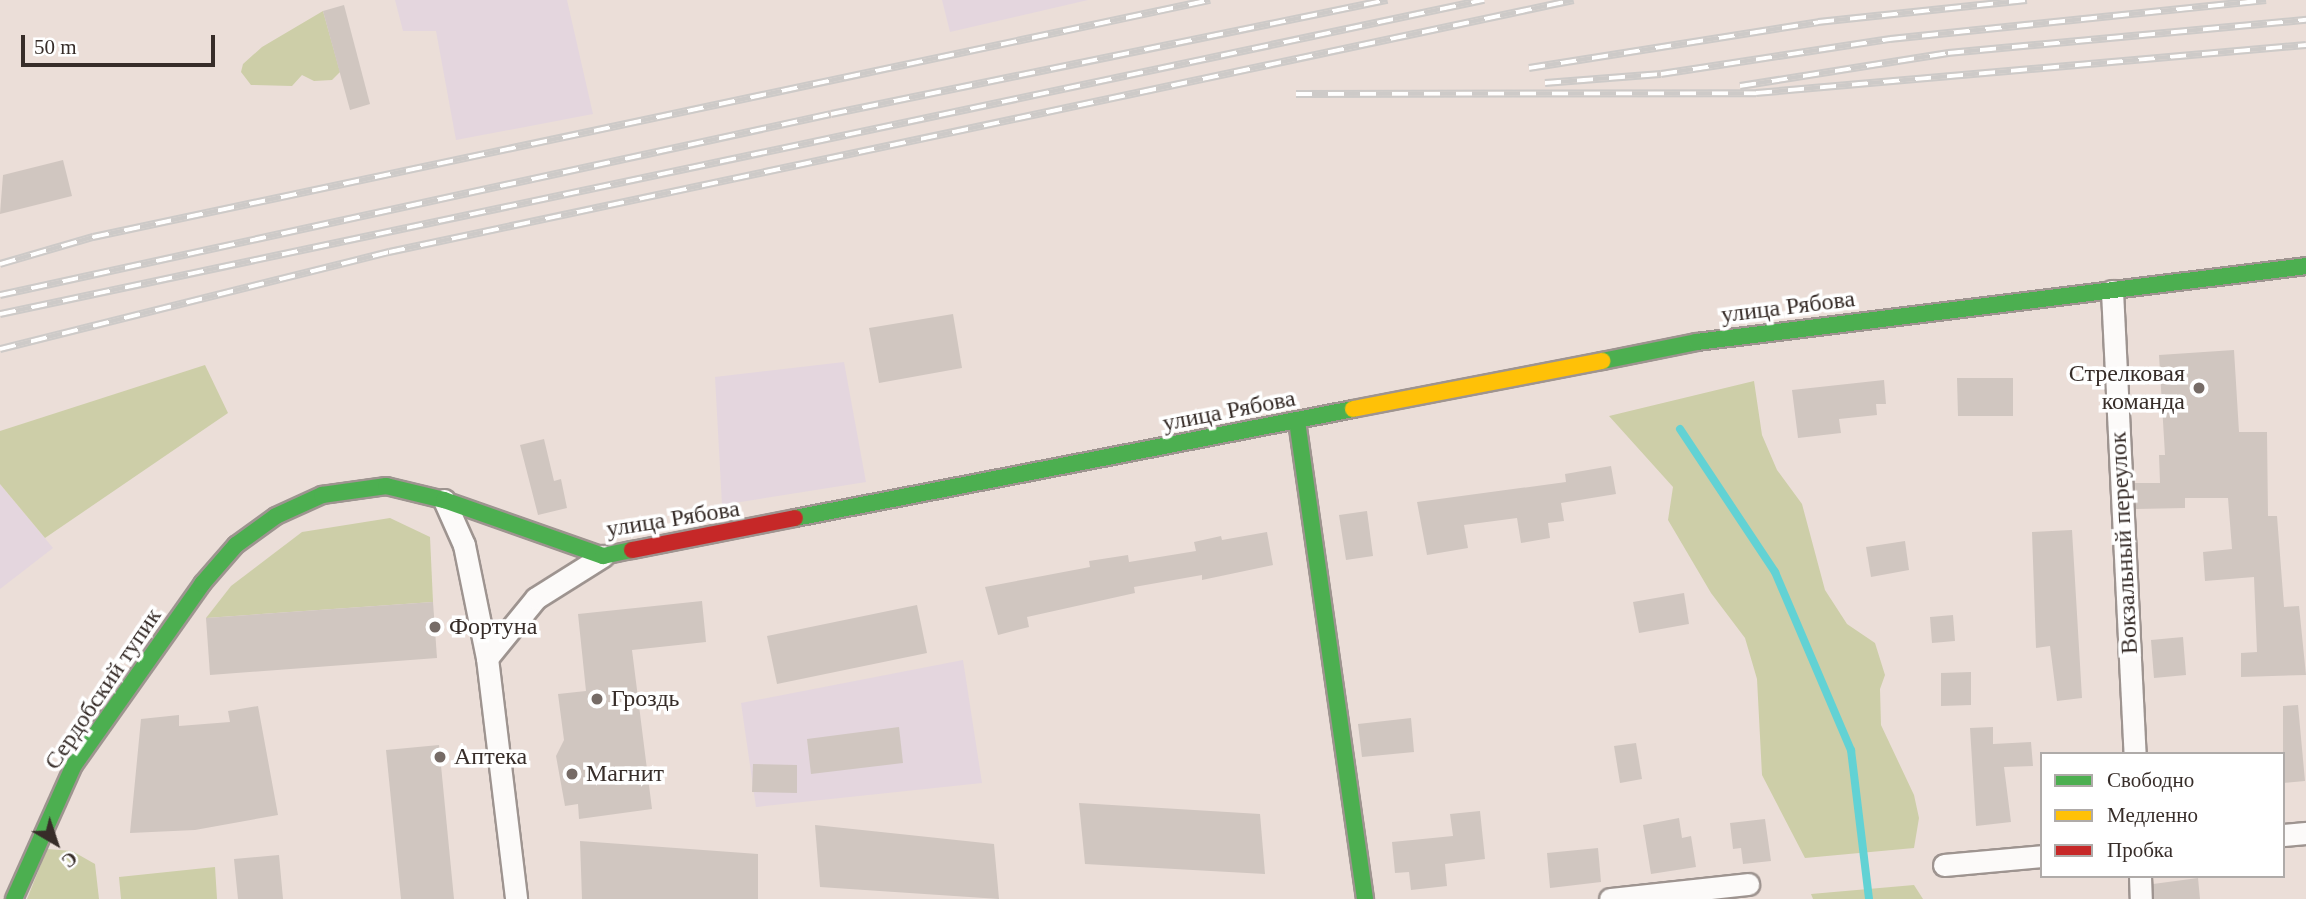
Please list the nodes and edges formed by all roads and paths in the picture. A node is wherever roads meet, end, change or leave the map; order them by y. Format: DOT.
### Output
graph roads {
  1 [pos="2306,266"];
  2 [pos="2112,290"];
  3 [pos="1297,421"];
  4 [pos="444,500"];
  5 [pos="603,556"];
  6 [pos="202,584"];
  7 [pos="487,658"];
  8 [pos="2135,752"];
  9 [pos="2306,833"];
  10 [pos="2285,835"];
  11 [pos="2040,856"];
  12 [pos="1944,865"];
  13 [pos="2140,878"];
  14 [pos="1748,884"];
  15 [pos="14,899"];
  16 [pos="516,899"];
  17 [pos="1365,899"];
  18 [pos="1610,899"];
  19 [pos="2141,899"];
  1 -- 2 [label="street, улица Рябова"];
  2 -- 3 [label="street, улица Рябова"];
  2 -- 8 [label="street, Вокзальный переулок"];
  3 -- 5 [label="street, улица Рябова"];
  3 -- 17 [label="street"];
  4 -- 5 [label="street, улица Рябова"];
  4 -- 6 [label="street, улица Рябова"];
  4 -- 7 [label="street"];
  5 -- 7 [label="street"];
  6 -- 15 [label="street, Сердобский тупик"];
  7 -- 16 [label="street"];
  9 -- 10 [label="street"];
  11 -- 12 [label="street"];
  13 -- 19 [label="street"];
  14 -- 18 [label="street"];
}
